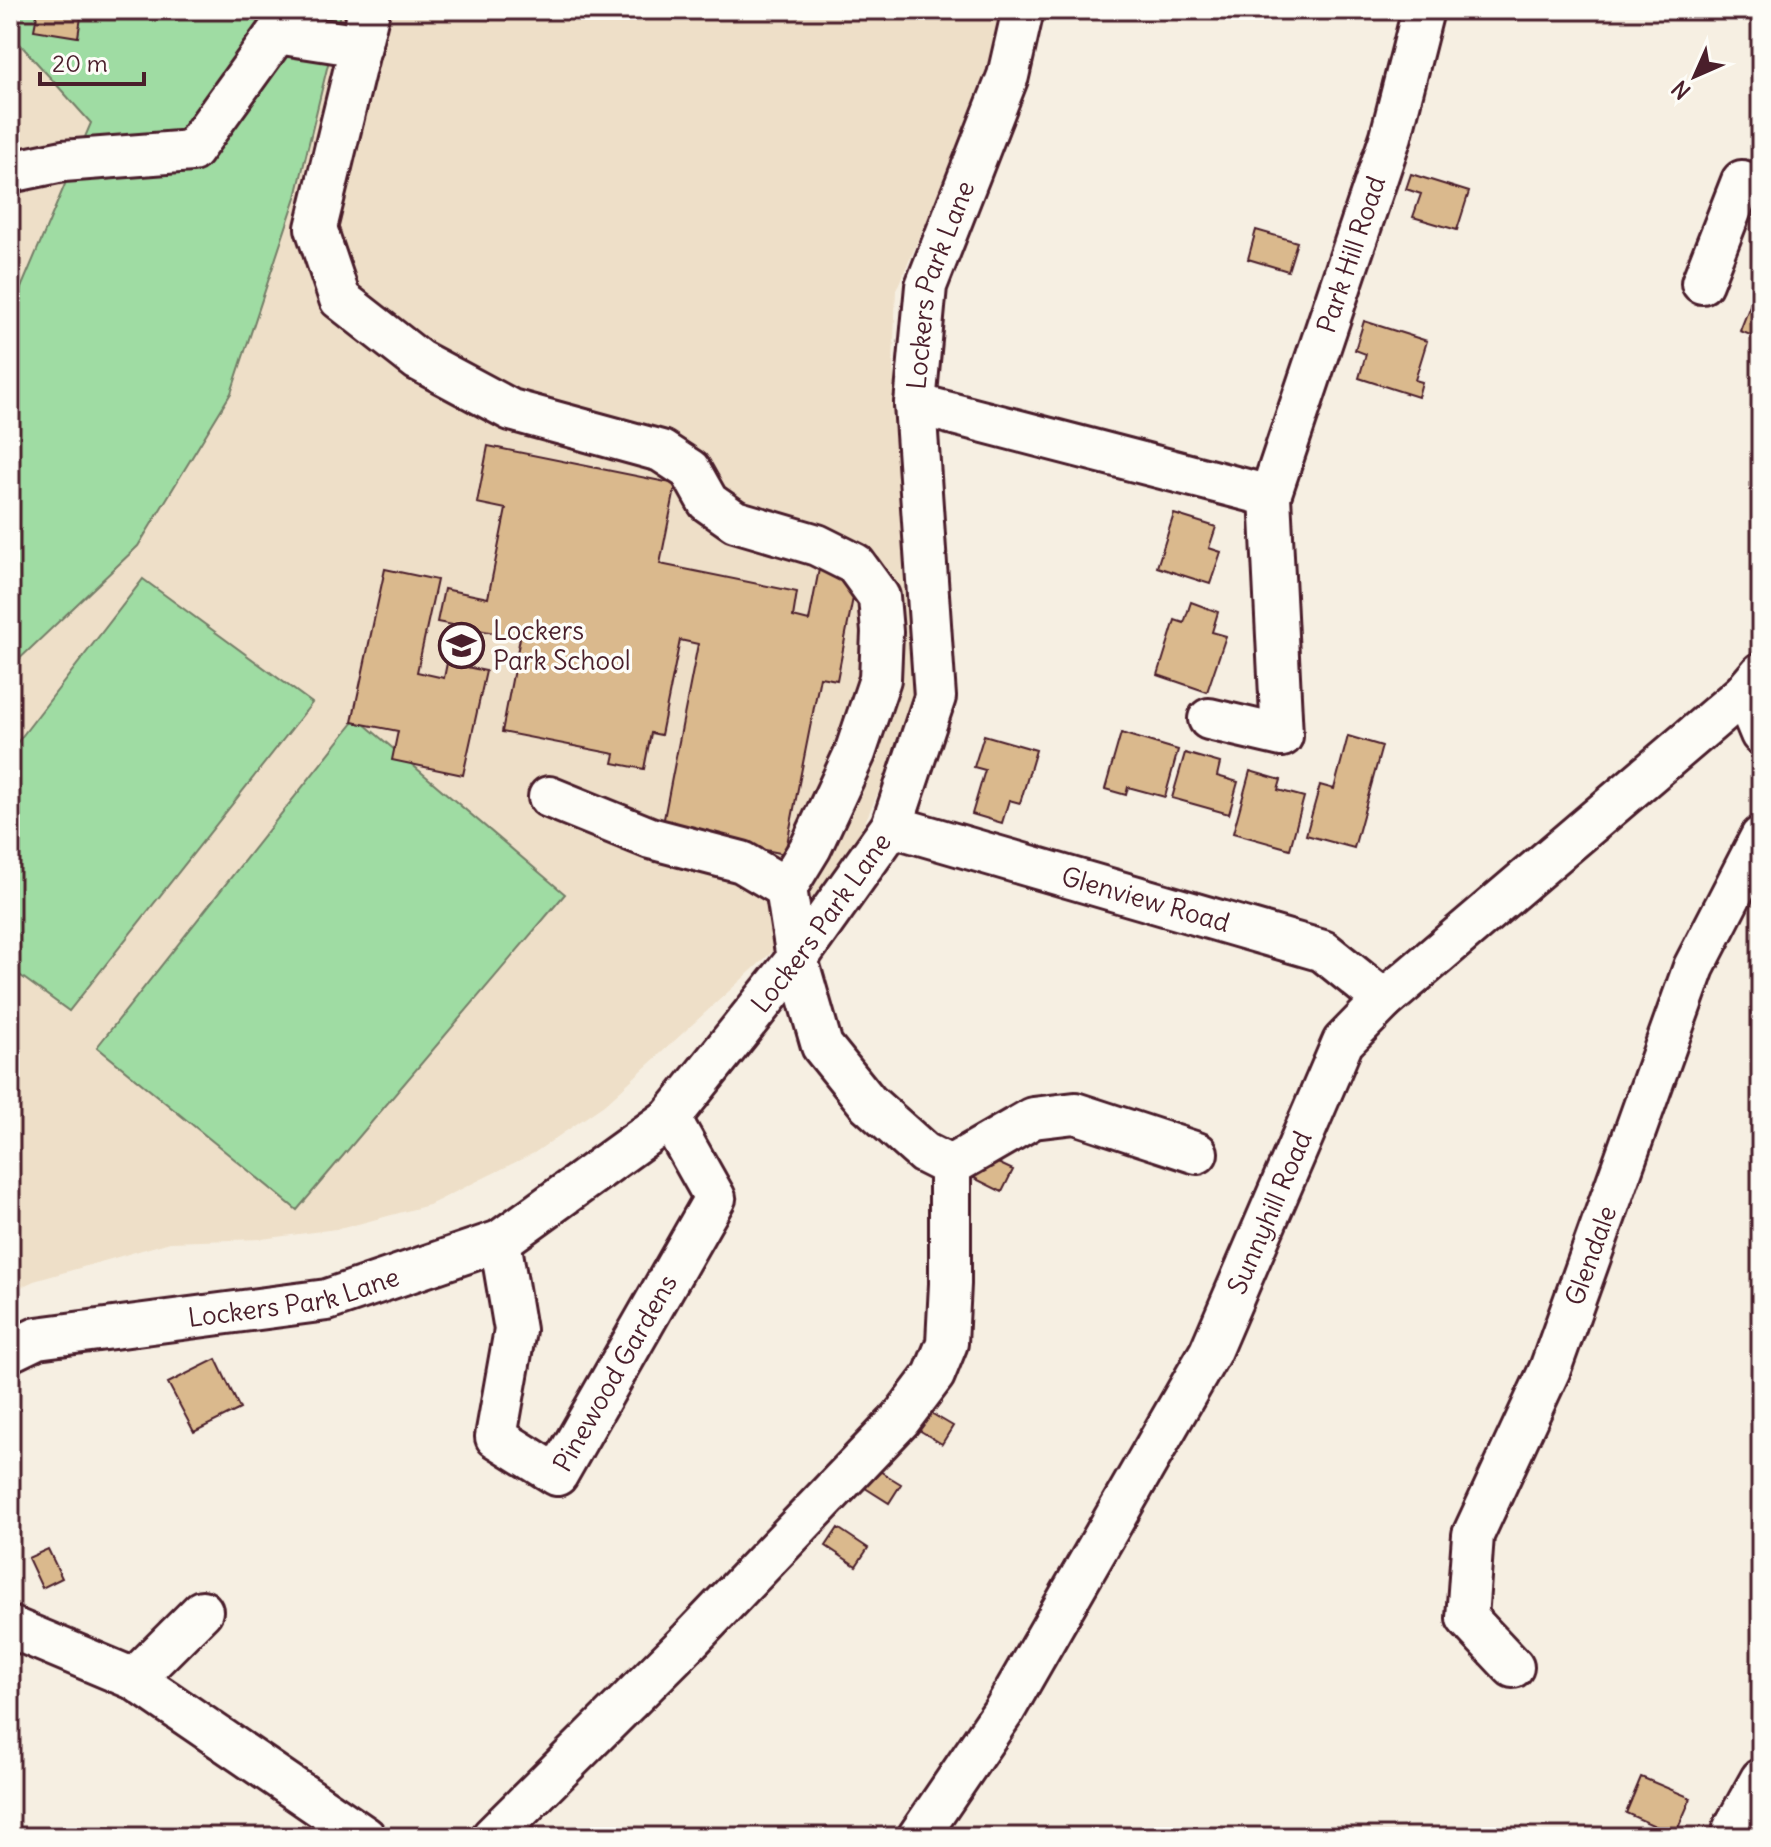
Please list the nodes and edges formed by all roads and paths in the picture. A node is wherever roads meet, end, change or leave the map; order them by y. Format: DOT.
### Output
graph roads {
  1 [pos="1023,10"];
  2 [pos="1423,10"];
  3 [pos="365,28"];
  4 [pos="10,172"];
  5 [pos="1761,188"];
  6 [pos="1702,283"];
  7 [pos="915,404"];
  8 [pos="1270,496"];
  9 [pos="1752,683"];
  10 [pos="1209,719"];
  11 [pos="1761,734"];
  12 [pos="549,797"];
  13 [pos="892,826"];
  14 [pos="1761,837"];
  15 [pos="786,888"];
  16 [pos="797,959"];
  17 [pos="1384,1000"];
  18 [pos="670,1118"];
  19 [pos="1197,1153"];
  20 [pos="950,1166"];
  21 [pos="500,1241"];
  22 [pos="10,1351"];
  23 [pos="202,1611"];
  24 [pos="10,1627"];
  25 [pos="1513,1667"];
  26 [pos="134,1679"];
  27 [pos="1761,1779"];
  28 [pos="1734,1828"];
  29 [pos="365,1837"];
  30 [pos="492,1837"];
  31 [pos="918,1837"];
  1 -- 7 [label="street, Lockers Park Lane"];
  2 -- 8 [label="street, Park Hill Road"];
  3 -- 4 [label="street"];
  3 -- 15 [label="street"];
  5 -- 6 [label="street"];
  7 -- 8 [label="street"];
  7 -- 13 [label="street, Lockers Park Lane"];
  8 -- 10 [label="street, Park Hill Road"];
  9 -- 11 [label="street"];
  9 -- 17 [label="street, Sunnyhill Road"];
  12 -- 15 [label="street"];
  13 -- 16 [label="street, Lockers Park Lane"];
  13 -- 17 [label="street, Glenview Road"];
  14 -- 25 [label="street, Glendale"];
  15 -- 16 [label="street"];
  16 -- 18 [label="street, Lockers Park Lane"];
  16 -- 20 [label="street"];
  17 -- 31 [label="street, Sunnyhill Road"];
  18 -- 21 [label="street, Lockers Park Lane"];
  18 -- 21 [label="street, Pinewood Gardens"];
  19 -- 20 [label="street"];
  20 -- 30 [label="street"];
  21 -- 22 [label="street, Lockers Park Lane"];
  23 -- 26 [label="street"];
  24 -- 26 [label="street"];
  26 -- 29 [label="street"];
  27 -- 28 [label="street"];
}
